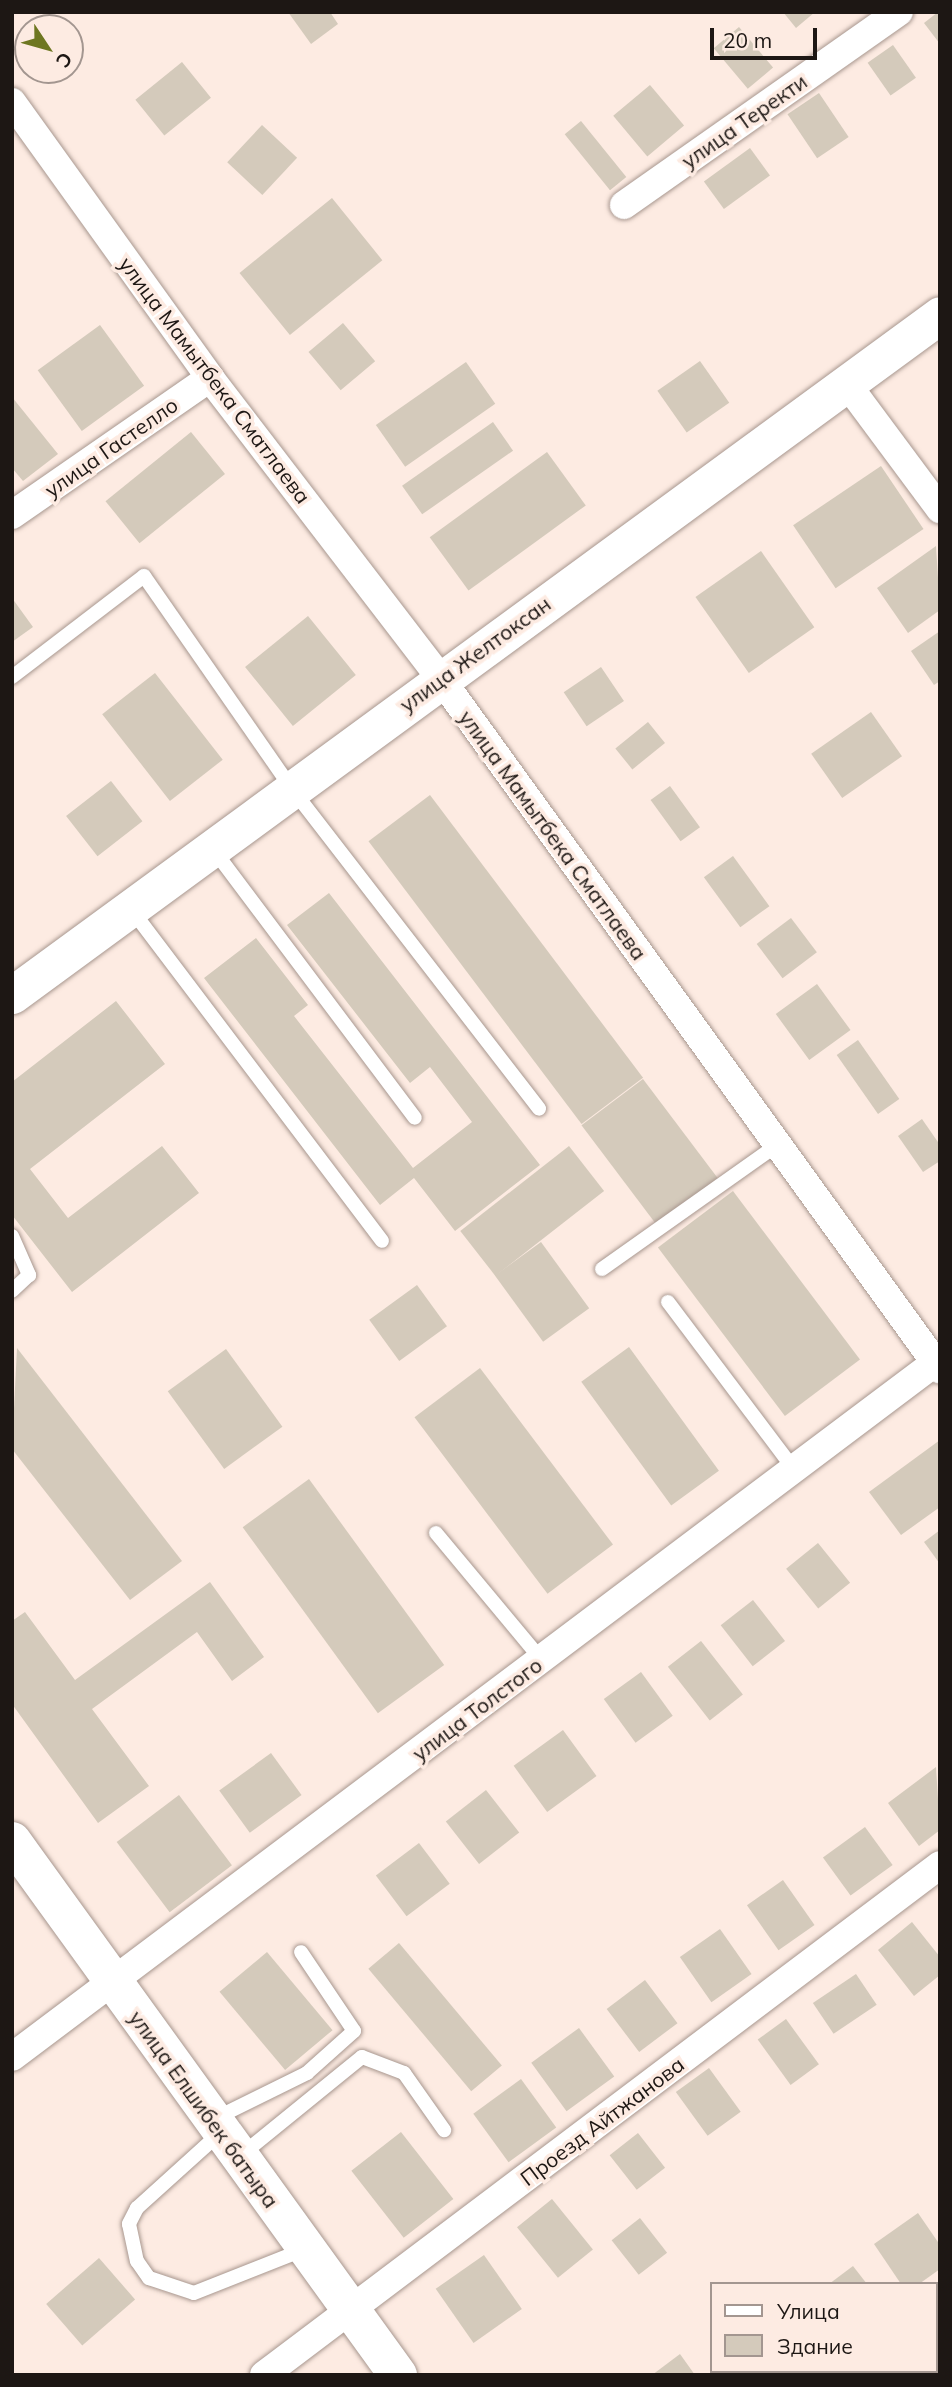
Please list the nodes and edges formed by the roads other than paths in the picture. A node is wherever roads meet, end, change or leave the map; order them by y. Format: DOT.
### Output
graph roads {
  1 [pos="899,12"];
  2 [pos="12,102"];
  3 [pos="624,205"];
  4 [pos="940,315"];
  5 [pos="210,378"];
  6 [pos="847,384"];
  7 [pos="940,509"];
  8 [pos="12,515"];
  9 [pos="12,677"];
  10 [pos="441,679"];
  11 [pos="292,789"];
  12 [pos="212,848"];
  13 [pos="130,908"];
  14 [pos="12,995"];
  15 [pos="539,1110"];
  16 [pos="415,1118"];
  17 [pos="778,1144"];
  18 [pos="12,1236"];
  19 [pos="382,1241"];
  20 [pos="602,1269"];
  21 [pos="12,1291"];
  22 [pos="668,1302"];
  23 [pos="938,1364"];
  24 [pos="794,1469"];
  25 [pos="436,1534"];
  26 [pos="542,1660"];
  27 [pos="12,1841"];
  28 [pos="940,1865"];
  29 [pos="301,1952"];
  30 [pos="114,1984"];
  31 [pos="12,2057"];
  32 [pos="444,2130"];
  33 [pos="224,2136"];
  34 [pos="306,2249"];
  35 [pos="352,2310"];
  36 [pos="264,2375"];
  37 [pos="398,2375"];
  1 -- 3 [label="street, улица Теректи"];
  2 -- 5 [label="street, улица Мамытбека Сматлаева"];
  4 -- 6 [label="street, улица Желтоксан"];
  5 -- 8 [label="street, улица Гастелло"];
  5 -- 10 [label="street, улица Мамытбека Сматлаева"];
  6 -- 7 [label="street"];
  6 -- 10 [label="street, улица Желтоксан"];
  9 -- 11 [label="lane"];
  10 -- 11 [label="street, улица Желтоксан"];
  10 -- 17 [label="street, улица Мамытбека Сматлаева"];
  11 -- 12 [label="street, улица Желтоксан"];
  11 -- 15 [label="lane"];
  12 -- 13 [label="street, улица Желтоксан"];
  12 -- 16 [label="lane"];
  13 -- 14 [label="street, улица Желтоксан"];
  13 -- 19 [label="lane"];
  17 -- 20 [label="lane"];
  17 -- 23 [label="street, улица Мамытбека Сматлаева"];
  18 -- 21 [label="lane"];
  22 -- 24 [label="lane"];
  23 -- 24 [label="street, улица Толстого"];
  24 -- 26 [label="street, улица Толстого"];
  25 -- 26 [label="lane"];
  26 -- 30 [label="street, улица Толстого"];
  27 -- 30 [label="main road, улица Елшибек батыра"];
  28 -- 35 [label="street, Проезд Айтжанова"];
  29 -- 33 [label="lane"];
  30 -- 31 [label="street, улица Толстого"];
  30 -- 33 [label="main road, улица Елшибек батыра"];
  32 -- 33 [label="lane"];
  33 -- 34 [label="main road, улица Елшибек батыра"];
  33 -- 34 [label="lane"];
  34 -- 35 [label="main road, улица Елшибек батыра"];
  35 -- 36 [label="street, Проезд Айтжанова"];
  35 -- 37 [label="main road, улица Елшибек батыра"];
}
